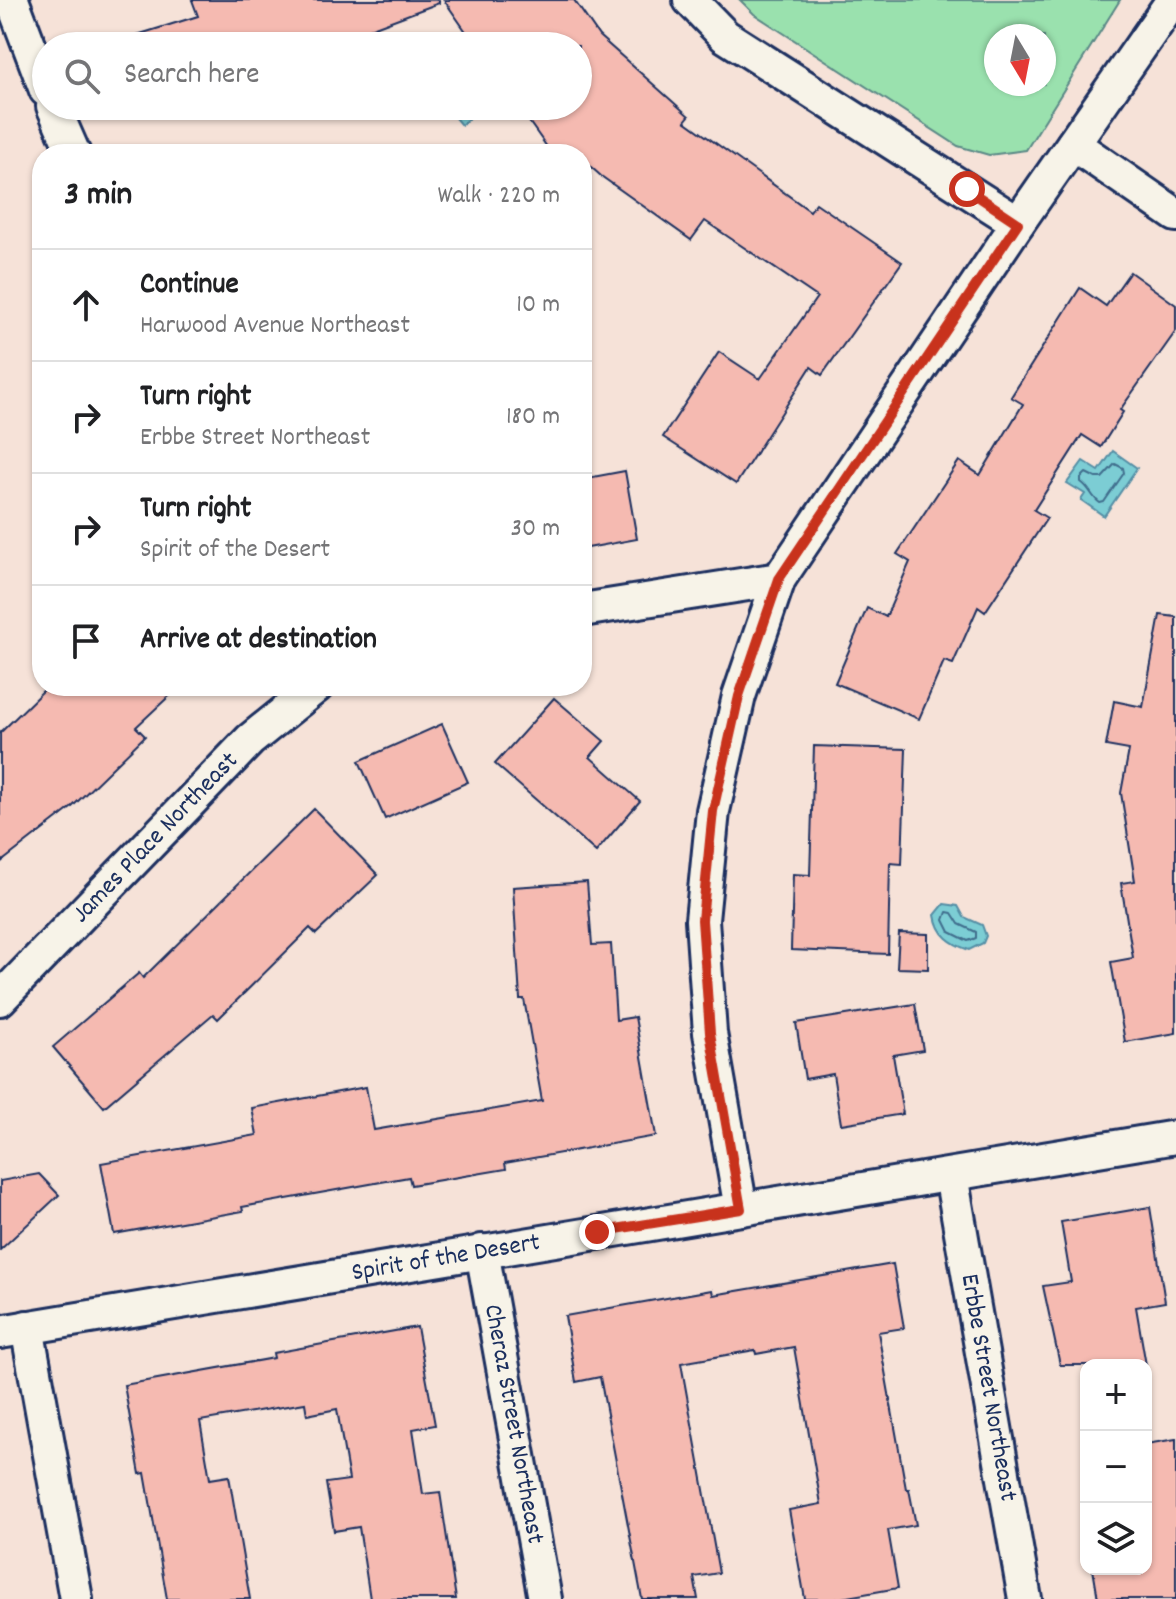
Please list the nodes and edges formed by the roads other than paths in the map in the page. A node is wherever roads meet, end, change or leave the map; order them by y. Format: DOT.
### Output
graph roads {
  1 [pos="12,0"];
  2 [pos="690,0"];
  3 [pos="1173,0"];
  4 [pos="32,53"];
  5 [pos="59,120"];
  6 [pos="70,144"];
  7 [pos="1073,144"];
  8 [pos="1176,215"];
  9 [pos="1018,223"];
  10 [pos="779,579"];
  11 [pos="592,608"];
  12 [pos="305,696"];
  13 [pos="0,999"];
  14 [pos="1176,1137"];
  15 [pos="951,1175"];
  16 [pos="741,1209"];
  17 [pos="482,1251"];
  18 [pos="13,1329"];
  19 [pos="76,1599"];
  20 [pos="545,1599"];
  21 [pos="1025,1599"];
  1 -- 4 [label="street"];
  2 -- 9 [label="street"];
  3 -- 7 [label="street"];
  5 -- 6 [label="street"];
  7 -- 8 [label="street"];
  7 -- 9 [label="street"];
  9 -- 10 [label="street"];
  10 -- 11 [label="street"];
  10 -- 16 [label="street"];
  12 -- 13 [label="street, James Place Northeast"];
  14 -- 15 [label="street, Spirit of the Desert"];
  15 -- 16 [label="street, Spirit of the Desert"];
  15 -- 21 [label="street, Erbbe Street Northeast"];
  16 -- 17 [label="street, Spirit of the Desert"];
  17 -- 18 [label="street, Spirit of the Desert"];
  17 -- 20 [label="street, Cheraz Street Northeast"];
  18 -- 19 [label="street"];
}
